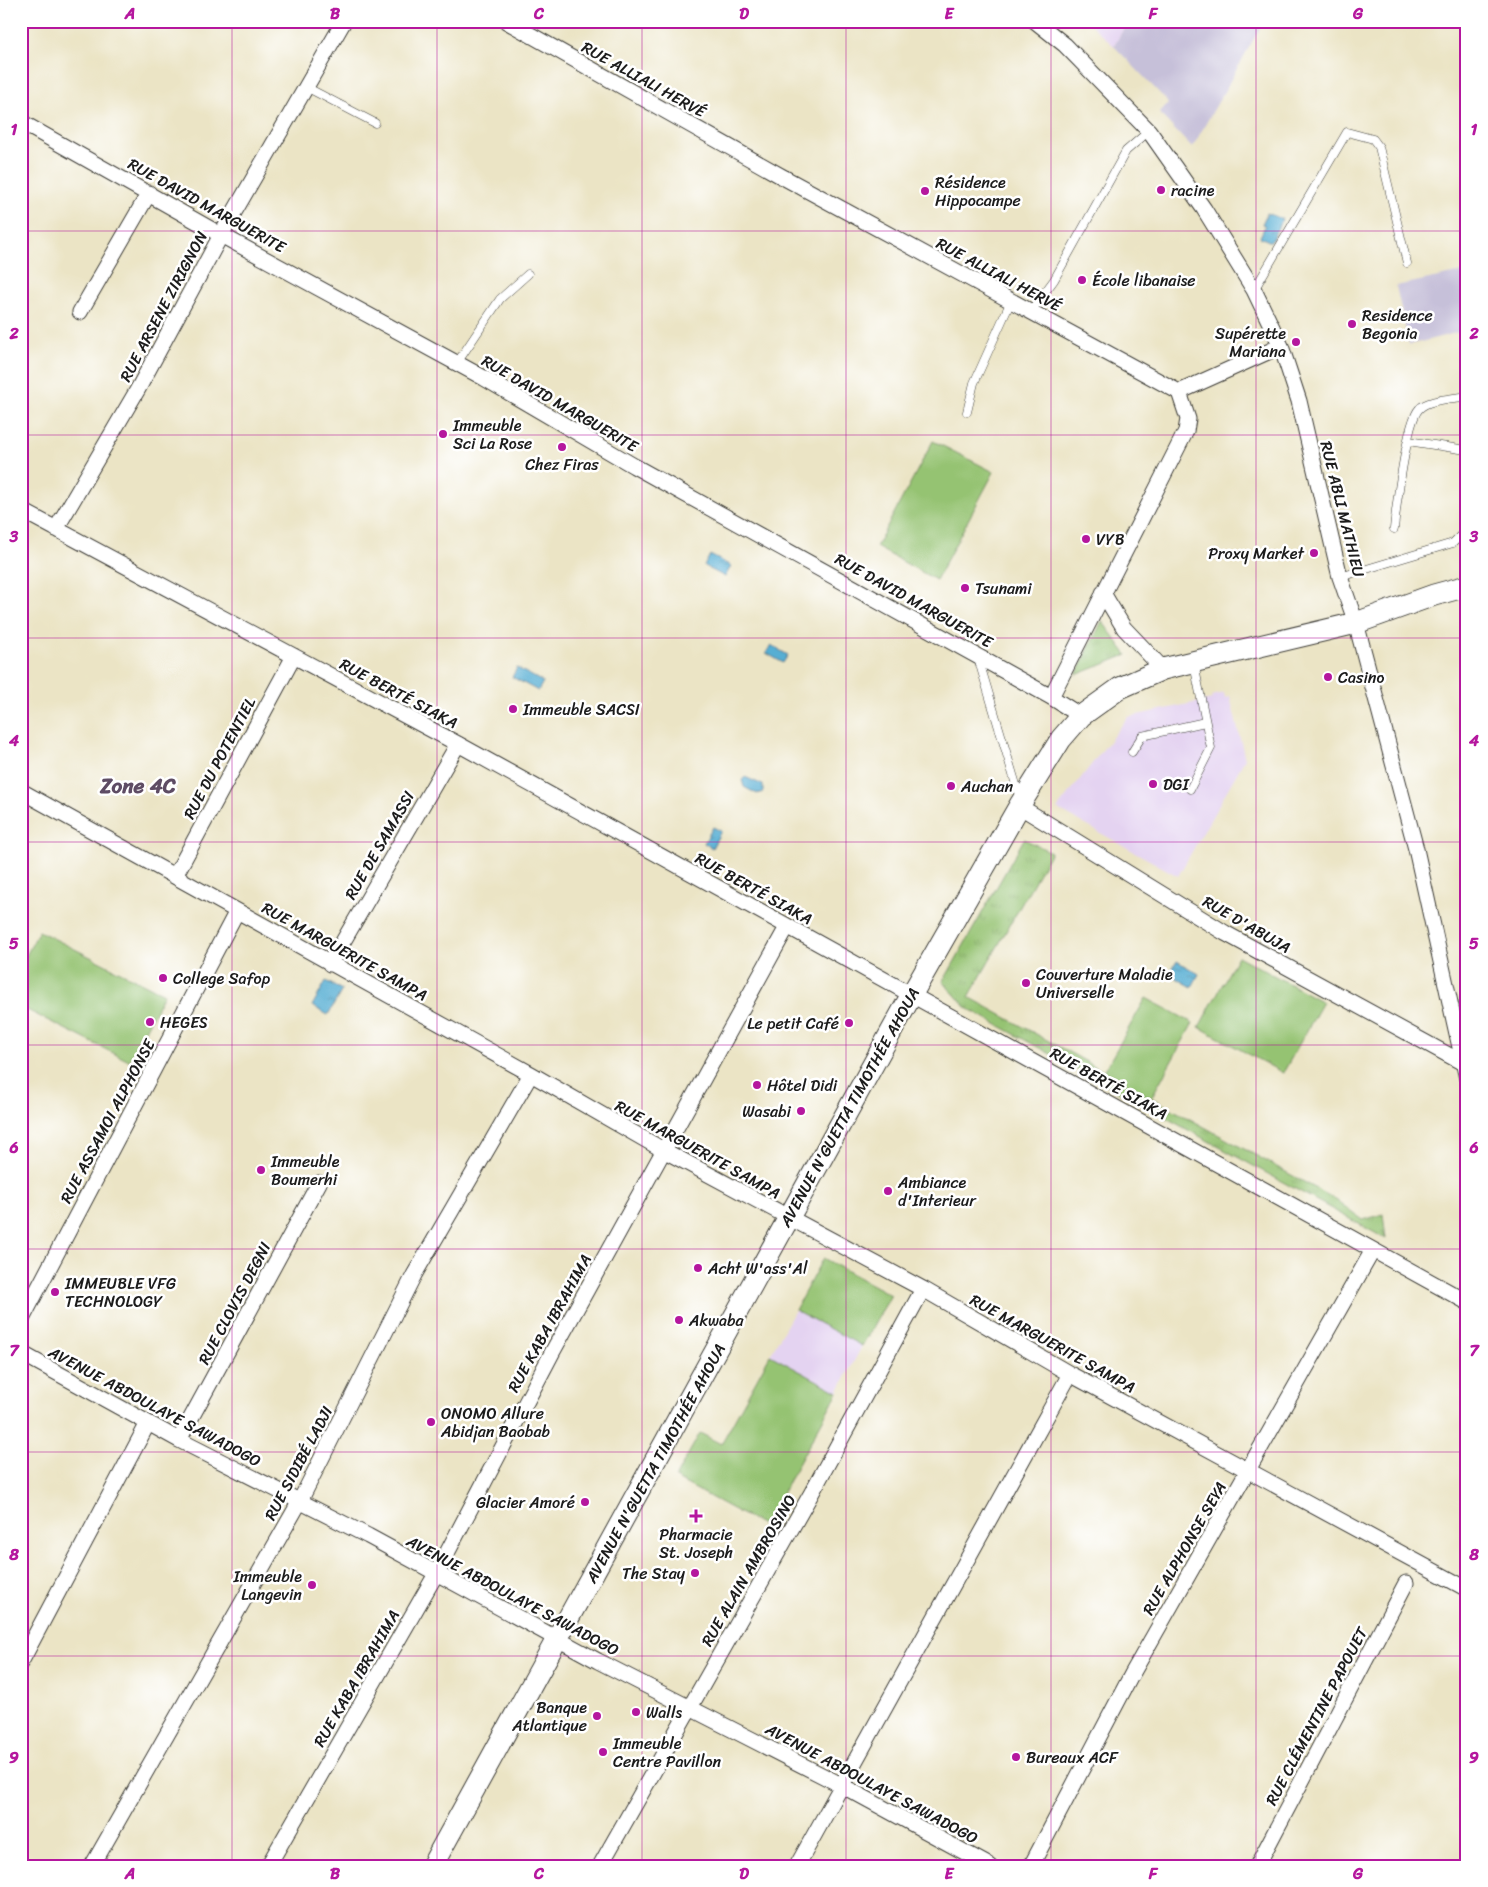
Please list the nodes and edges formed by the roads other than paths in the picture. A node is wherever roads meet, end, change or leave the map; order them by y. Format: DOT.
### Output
graph roads {
  1 [pos="344,21"];
  2 [pos="506,21"];
  3 [pos="1035,21"];
  4 [pos="308,88"];
  5 [pos="21,122"];
  6 [pos="374,123"];
  7 [pos="1148,132"];
  8 [pos="149,193"];
  9 [pos="221,235"];
  10 [pos="1407,263"];
  11 [pos="528,274"];
  12 [pos="1254,290"];
  13 [pos="1011,301"];
  14 [pos="1031,311"];
  15 [pos="80,312"];
  16 [pos="1282,346"];
  17 [pos="457,363"];
  18 [pos="1179,392"];
  19 [pos="1467,396"];
  20 [pos="967,412"];
  21 [pos="1408,441"];
  22 [pos="1460,449"];
  23 [pos="21,510"];
  24 [pos="56,529"];
  25 [pos="1394,529"];
  26 [pos="1467,530"];
  27 [pos="1340,577"];
  28 [pos="1467,586"];
  29 [pos="1103,593"];
  30 [pos="1356,622"];
  31 [pos="294,656"];
  32 [pos="978,656"];
  33 [pos="1193,662"];
  34 [pos="1163,669"];
  35 [pos="1051,697"];
  36 [pos="1081,716"];
  37 [pos="1205,722"];
  38 [pos="458,744"];
  39 [pos="1132,752"];
  40 [pos="1190,789"];
  41 [pos="21,791"];
  42 [pos="1020,805"];
  43 [pos="175,876"];
  44 [pos="237,911"];
  45 [pos="787,927"];
  46 [pos="330,964"];
  47 [pos="912,994"];
  48 [pos="1463,1063"];
  49 [pos="531,1074"];
  50 [pos="1467,1079"];
  51 [pos="665,1151"];
  52 [pos="319,1183"];
  53 [pos="788,1218"];
  54 [pos="1373,1250"];
  55 [pos="923,1289"];
  56 [pos="1467,1302"];
  57 [pos="21,1322"];
  58 [pos="21,1353"];
  59 [pos="1070,1374"];
  60 [pos="148,1423"];
  61 [pos="179,1440"];
  62 [pos="1249,1471"];
  63 [pos="299,1503"];
  64 [pos="436,1574"];
  65 [pos="1406,1584"];
  66 [pos="1467,1588"];
  67 [pos="557,1638"];
  68 [pos="21,1662"];
  69 [pos="690,1707"];
  70 [pos="841,1784"];
  71 [pos="92,1866"];
  72 [pos="268,1866"];
  73 [pos="432,1866"];
  74 [pos="600,1866"];
  75 [pos="797,1866"];
  76 [pos="990,1866"];
  77 [pos="1031,1866"];
  78 [pos="1257,1866"];
  1 -- 4 [label="street, RUE ARSENE ZIRIGNON"];
  2 -- 13 [label="street, RUE ALLIALI HERVÉ"];
  3 -- 7 [label="street, RUE ABLI MATHIEU"];
  4 -- 6 [label="lane"];
  4 -- 9 [label="street, RUE ARSENE ZIRIGNON"];
  5 -- 8 [label="street, RUE DAVID MARGUERITE"];
  7 -- 12 [label="street, RUE ABLI MATHIEU"];
  7 -- 14 [label="lane"];
  8 -- 9 [label="street, RUE DAVID MARGUERITE"];
  8 -- 15 [label="street"];
  9 -- 17 [label="street, RUE DAVID MARGUERITE"];
  9 -- 24 [label="street, RUE ARSENE ZIRIGNON"];
  10 -- 12 [label="lane"];
  11 -- 17 [label="lane"];
  12 -- 16 [label="street, RUE ABLI MATHIEU"];
  13 -- 14 [label="street, RUE ALLIALI HERVÉ"];
  13 -- 20 [label="lane"];
  14 -- 18 [label="street, RUE ALLIALI HERVÉ"];
  16 -- 18 [label="street"];
  16 -- 27 [label="street, RUE ABLI MATHIEU"];
  17 -- 32 [label="street, RUE DAVID MARGUERITE"];
  18 -- 29 [label="street"];
  19 -- 21 [label="lane"];
  21 -- 22 [label="lane"];
  21 -- 25 [label="lane"];
  23 -- 24 [label="street, RUE BERTÉ SIAKA"];
  24 -- 31 [label="street, RUE BERTÉ SIAKA"];
  26 -- 27 [label="lane"];
  27 -- 30 [label="street, RUE ABLI MATHIEU"];
  28 -- 30 [label="street, AVENUE N'GUETTA TIMOTHÉE AHOUA"];
  29 -- 34 [label="street"];
  29 -- 35 [label="street"];
  30 -- 33 [label="street, AVENUE N'GUETTA TIMOTHÉE AHOUA"];
  30 -- 48 [label="street, RUE ABLI MATHIEU"];
  31 -- 38 [label="street, RUE BERTÉ SIAKA"];
  31 -- 43 [label="street, RUE DU POTENTIEL"];
  32 -- 35 [label="street, RUE DAVID MARGUERITE"];
  32 -- 42 [label="lane"];
  33 -- 34 [label="street, AVENUE N'GUETTA TIMOTHÉE AHOUA"];
  33 -- 37 [label="lane"];
  34 -- 36 [label="street, AVENUE N'GUETTA TIMOTHÉE AHOUA"];
  35 -- 36 [label="street, RUE DAVID MARGUERITE"];
  36 -- 42 [label="street, AVENUE N'GUETTA TIMOTHÉE AHOUA"];
  37 -- 39 [label="lane"];
  37 -- 40 [label="lane"];
  38 -- 45 [label="street, RUE BERTÉ SIAKA"];
  38 -- 46 [label="street, RUE DE SAMASSI"];
  41 -- 43 [label="street, RUE MARGUERITE SAMPA"];
  42 -- 47 [label="street, AVENUE N'GUETTA TIMOTHÉE AHOUA"];
  42 -- 48 [label="street, RUE D'ABUJA"];
  43 -- 44 [label="street, RUE MARGUERITE SAMPA"];
  44 -- 46 [label="street, RUE MARGUERITE SAMPA"];
  44 -- 57 [label="street, RUE ASSAMOI ALPHONSE"];
  45 -- 47 [label="street, RUE BERTÉ SIAKA"];
  45 -- 51 [label="street, RUE KABA IBRAHIMA"];
  46 -- 49 [label="street, RUE MARGUERITE SAMPA"];
  47 -- 53 [label="street, AVENUE N'GUETTA TIMOTHÉE AHOUA"];
  47 -- 54 [label="street, RUE BERTÉ SIAKA"];
  48 -- 50 [label="street, RUE ABLI MATHIEU"];
  49 -- 51 [label="street, RUE MARGUERITE SAMPA"];
  49 -- 63 [label="street, RUE SIDIBÉ LADJI"];
  51 -- 53 [label="street, RUE MARGUERITE SAMPA"];
  51 -- 64 [label="street, RUE KABA IBRAHIMA"];
  52 -- 61 [label="street, RUE CLOVIS DEGNI"];
  53 -- 55 [label="street, RUE MARGUERITE SAMPA"];
  53 -- 67 [label="street, AVENUE N'GUETTA TIMOTHÉE AHOUA"];
  54 -- 56 [label="street, RUE BERTÉ SIAKA"];
  54 -- 62 [label="street, RUE ALPHONSE SEYA"];
  55 -- 59 [label="street, RUE MARGUERITE SAMPA"];
  55 -- 69 [label="street, RUE ALAIN AMBROSINO"];
  58 -- 60 [label="street, AVENUE ABDOULAYE SAWADOGO"];
  59 -- 62 [label="street, RUE MARGUERITE SAMPA"];
  59 -- 70 [label="street"];
  60 -- 61 [label="street, AVENUE ABDOULAYE SAWADOGO"];
  60 -- 68 [label="street"];
  61 -- 63 [label="street, AVENUE ABDOULAYE SAWADOGO"];
  62 -- 66 [label="street, RUE MARGUERITE SAMPA"];
  62 -- 77 [label="street, RUE ALPHONSE SEYA"];
  63 -- 64 [label="street, AVENUE ABDOULAYE SAWADOGO"];
  63 -- 71 [label="street, RUE SIDIBÉ LADJI"];
  64 -- 67 [label="street, AVENUE ABDOULAYE SAWADOGO"];
  64 -- 72 [label="street, RUE KABA IBRAHIMA"];
  65 -- 78 [label="street, RUE CLÉMENTINE PAPOUET"];
  67 -- 69 [label="street, AVENUE ABDOULAYE SAWADOGO"];
  67 -- 73 [label="street, AVENUE N'GUETTA TIMOTHÉE AHOUA"];
  69 -- 70 [label="street, AVENUE ABDOULAYE SAWADOGO"];
  69 -- 74 [label="street, RUE ALAIN AMBROSINO"];
  70 -- 75 [label="street"];
  70 -- 76 [label="street, AVENUE ABDOULAYE SAWADOGO"];
}
